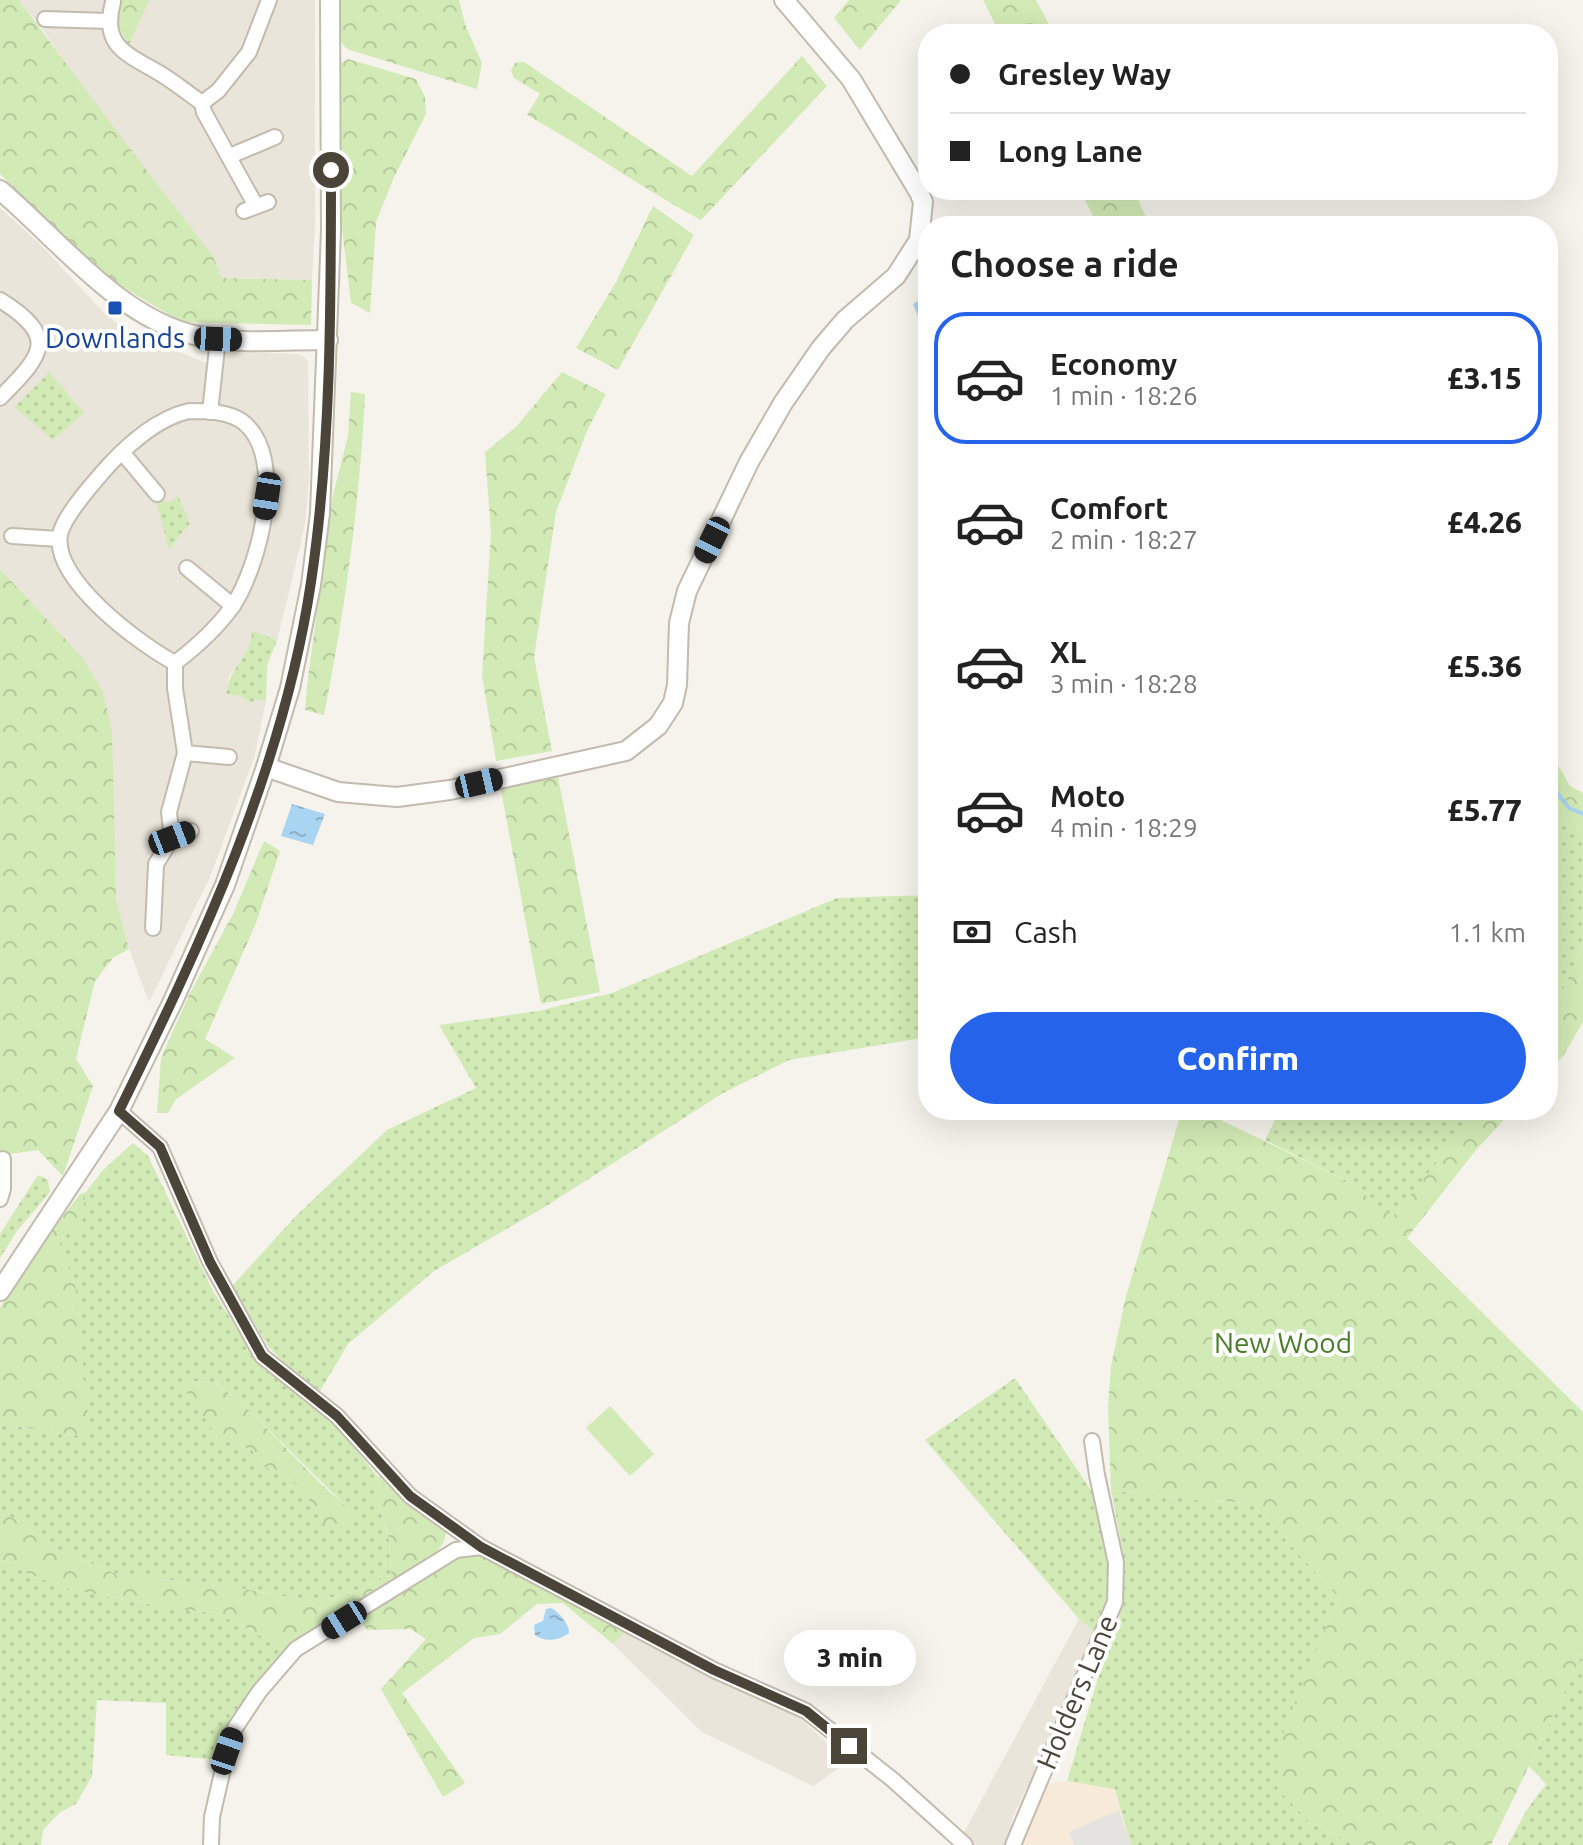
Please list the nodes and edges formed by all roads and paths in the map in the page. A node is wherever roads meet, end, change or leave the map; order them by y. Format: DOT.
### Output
graph roads {
  1 [pos="269,0"];
  2 [pos="330,0"];
  3 [pos="784,0"];
  4 [pos="113,2"];
  5 [pos="45,19"];
  6 [pos="108,21"];
  7 [pos="202,103"];
  8 [pos="271,135"];
  9 [pos="230,156"];
  10 [pos="0,190"];
  11 [pos="918,190"];
  12 [pos="256,206"];
  13 [pos="918,242"];
  14 [pos="0,300"];
  15 [pos="218,339"];
  16 [pos="328,340"];
  17 [pos="0,398"];
  18 [pos="210,412"];
  19 [pos="122,452"];
  20 [pos="157,494"];
  21 [pos="12,536"];
  22 [pos="59,539"];
  23 [pos="187,568"];
  24 [pos="233,606"];
  25 [pos="175,663"];
  26 [pos="185,753"];
  27 [pos="229,757"];
  28 [pos="266,767"];
  29 [pos="191,831"];
  30 [pos="172,838"];
  31 [pos="153,928"];
  32 [pos="119,1111"];
  33 [pos="3,1159"];
  34 [pos="0,1199"];
  35 [pos="0,1291"];
  36 [pos="1092,1441"];
  37 [pos="481,1547"];
  38 [pos="211,1845"];
  39 [pos="965,1845"];
  40 [pos="1013,1845"];
  1 -- 7 [label="street"];
  2 -- 16 [label="street"];
  3 -- 11 [label="street"];
  4 -- 6 [label="street"];
  5 -- 6 [label="street"];
  6 -- 7 [label="street"];
  7 -- 9 [label="street"];
  8 -- 9 [label="street"];
  9 -- 12 [label="street"];
  10 -- 15 [label="street"];
  13 -- 28 [label="street"];
  14 -- 17 [label="street"];
  15 -- 16 [label="street"];
  15 -- 18 [label="street"];
  16 -- 28 [label="street"];
  18 -- 19 [label="street"];
  18 -- 24 [label="street"];
  19 -- 20 [label="street"];
  19 -- 22 [label="street"];
  21 -- 22 [label="street"];
  22 -- 25 [label="street"];
  23 -- 24 [label="street"];
  24 -- 25 [label="street"];
  25 -- 26 [label="street"];
  26 -- 27 [label="street"];
  26 -- 30 [label="street"];
  28 -- 32 [label="street"];
  29 -- 30 [label="street"];
  30 -- 31 [label="street"];
  32 -- 35 [label="street"];
  32 -- 37 [label="street"];
  33 -- 34 [label="street"];
  36 -- 40 [label="street, Holders Lane"];
  37 -- 38 [label="street"];
  37 -- 39 [label="street"];
}
